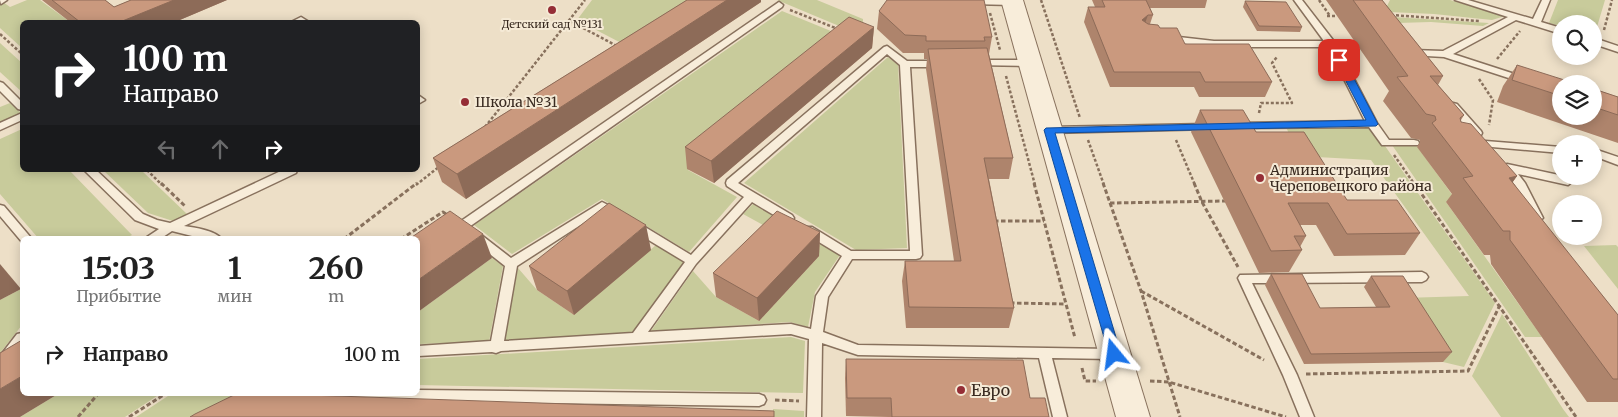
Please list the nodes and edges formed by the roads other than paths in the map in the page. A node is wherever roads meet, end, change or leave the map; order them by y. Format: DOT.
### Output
graph roads {
  1 [pos="1298,0"];
  2 [pos="1459,0"];
  3 [pos="1532,0"];
  4 [pos="959,1"];
  5 [pos="1004,1"];
  6 [pos="1545,2"];
  7 [pos="779,6"];
  8 [pos="1515,16"];
  9 [pos="1536,23"];
  10 [pos="1552,28"];
  11 [pos="1160,37"];
  12 [pos="1602,43"];
  13 [pos="1214,44"];
  14 [pos="1331,44"];
  15 [pos="1618,48"];
  16 [pos="1410,53"];
  17 [pos="1210,54"];
  18 [pos="1445,54"];
  19 [pos="1016,63"];
  20 [pos="905,64"];
  21 [pos="1534,84"];
  22 [pos="0,85"];
  23 [pos="1446,98"];
  24 [pos="20,101"];
  25 [pos="20,117"];
  26 [pos="1372,124"];
  27 [pos="0,127"];
  28 [pos="1049,130"];
  29 [pos="1414,143"];
  30 [pos="1460,143"];
  31 [pos="1486,143"];
  32 [pos="1552,150"];
  33 [pos="1602,155"];
  34 [pos="1618,161"];
  35 [pos="1502,162"];
  36 [pos="91,172"];
  37 [pos="288,172"];
  38 [pos="1552,176"];
  39 [pos="750,196"];
  40 [pos="0,209"];
  41 [pos="462,226"];
  42 [pos="171,227"];
  43 [pos="1542,230"];
  44 [pos="23,236"];
  45 [pos="155,236"];
  46 [pos="210,236"];
  47 [pos="447,236"];
  48 [pos="850,255"];
  49 [pos="692,261"];
  50 [pos="511,264"];
  51 [pos="1422,277"];
  52 [pos="816,335"];
  53 [pos="636,339"];
  54 [pos="20,341"];
  55 [pos="496,348"];
  56 [pos="420,351"];
  57 [pos="1044,353"];
  58 [pos="1114,354"];
  59 [pos="0,366"];
  60 [pos="420,395"];
  61 [pos="289,396"];
  62 [pos="273,397"];
  63 [pos="759,400"];
  64 [pos="814,417"];
  65 [pos="1060,417"];
  66 [pos="1133,417"];
  67 [pos="1306,417"];
  1 -- 14 [label="lane"];
  2 -- 8 [label="lane"];
  3 -- 6 [label="lane"];
  4 -- 5 [label="lane"];
  5 -- 19 [label="street"];
  6 -- 9 [label="lane"];
  7 -- 41 [label="lane"];
  8 -- 9 [label="lane"];
  8 -- 18 [label="lane"];
  9 -- 10 [label="lane"];
  11 -- 13 [label="lane"];
  12 -- 15 [label="lane"];
  13 -- 14 [label="lane"];
  13 -- 17 [label="lane"];
  14 -- 26 [label="lane"];
  16 -- 18 [label="lane"];
  18 -- 21 [label="lane"];
  19 -- 20 [label="lane"];
  19 -- 28 [label="street"];
  20 -- 39 [label="lane"];
  20 -- 48 [label="lane"];
  22 -- 24 [label="lane"];
  23 -- 31 [label="lane"];
  25 -- 27 [label="lane"];
  26 -- 28 [label="lane"];
  26 -- 29 [label="lane"];
  28 -- 58 [label="street"];
  30 -- 31 [label="lane"];
  31 -- 32 [label="lane"];
  31 -- 35 [label="lane"];
  33 -- 34 [label="lane"];
  35 -- 38 [label="lane"];
  35 -- 43 [label="lane"];
  36 -- 42 [label="lane"];
  37 -- 42 [label="lane"];
  39 -- 48 [label="lane"];
  39 -- 49 [label="lane"];
  40 -- 44 [label="lane"];
  41 -- 47 [label="lane"];
  41 -- 50 [label="lane"];
  42 -- 45 [label="lane"];
  42 -- 46 [label="lane"];
  48 -- 52 [label="lane"];
  49 -- 50 [label="lane"];
  49 -- 53 [label="lane"];
  50 -- 55 [label="lane"];
  51 -- 67 [label="lane"];
  52 -- 53 [label="lane"];
  52 -- 57 [label="lane"];
  52 -- 64 [label="lane"];
  53 -- 55 [label="lane"];
  54 -- 59 [label="lane"];
  55 -- 56 [label="lane"];
  57 -- 58 [label="lane"];
  57 -- 65 [label="lane"];
  58 -- 66 [label="street"];
  60 -- 63 [label="lane"];
  61 -- 62 [label="lane"];
}
